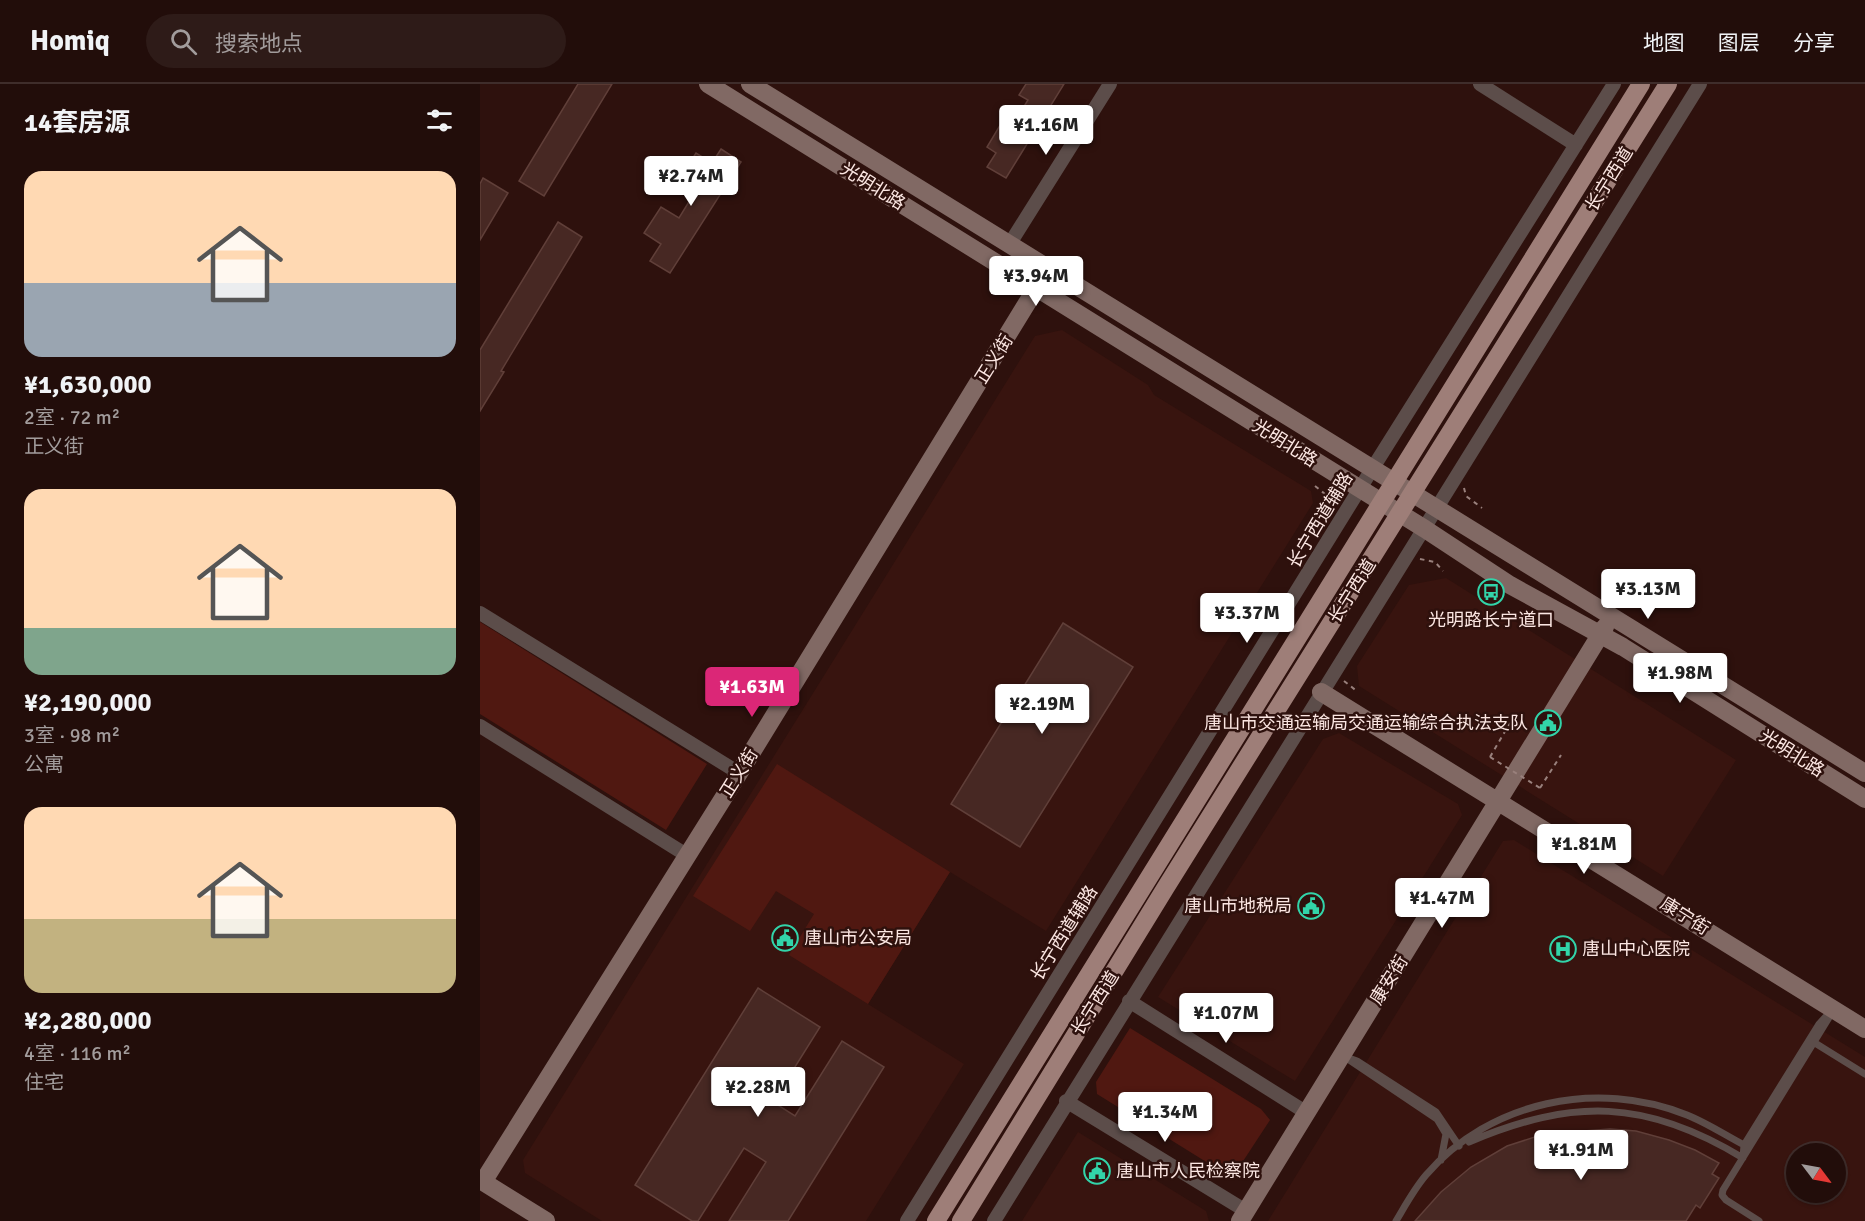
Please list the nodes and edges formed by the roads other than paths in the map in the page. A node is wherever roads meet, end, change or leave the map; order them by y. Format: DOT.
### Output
graph roads {
  1 [pos="708,84"];
  2 [pos="750,84"];
  3 [pos="1110,84"];
  4 [pos="1480,84"];
  5 [pos="1614,84"];
  6 [pos="1641,84"];
  7 [pos="1668,84"];
  8 [pos="1700,84"];
  9 [pos="1576,145"];
  10 [pos="1009,245"];
  11 [pos="1048,270"];
  12 [pos="1037,287"];
  13 [pos="1374,467"];
  14 [pos="1395,481"];
  15 [pos="1359,490"];
  16 [pos="1414,493"];
  17 [pos="1381,504"];
  18 [pos="1437,509"];
  19 [pos="1400,514"];
  20 [pos="1425,529"];
  21 [pos="480,613"];
  22 [pos="1612,616"];
  23 [pos="1600,636"];
  24 [pos="1321,692"];
  25 [pos="480,726"];
  26 [pos="739,773"];
  27 [pos="1865,773"];
  28 [pos="1865,799"];
  29 [pos="1500,802"];
  30 [pos="688,856"];
  31 [pos="1129,1001"];
  32 [pos="1833,1009"];
  33 [pos="1865,1029"];
  34 [pos="1815,1043"];
  35 [pos="1342,1055"];
  36 [pos="1865,1074"];
  37 [pos="1066,1101"];
  38 [pos="1307,1113"];
  39 [pos="1744,1145"];
  40 [pos="1459,1146"];
  41 [pos="1743,1158"];
  42 [pos="1441,1160"];
  43 [pos="481,1181"];
  44 [pos="1243,1216"];
  45 [pos="546,1221"];
  46 [pos="907,1221"];
  47 [pos="936,1221"];
  48 [pos="961,1221"];
  49 [pos="994,1221"];
  50 [pos="1396,1221"];
  51 [pos="1759,1221"];
  1 -- 12 [label="main road, 光明北路"];
  2 -- 10 [label="main road, 光明北路"];
  3 -- 10 [label="street"];
  4 -- 9 [label="street"];
  5 -- 9 [label="street, 长宁西道辅路"];
  6 -- 14 [label="main road, 长宁西道"];
  7 -- 16 [label="main road, 长宁西道"];
  8 -- 18 [label="street"];
  9 -- 13 [label="street, 长宁西道辅路"];
  10 -- 11 [label="main road, 光明北路"];
  11 -- 12 [label="main road, 正义街"];
  11 -- 13 [label="main road, 光明北路"];
  12 -- 15 [label="main road, 光明北路"];
  12 -- 26 [label="main road, 正义街"];
  13 -- 14 [label="main road, 光明北路"];
  13 -- 15 [label="street, 长宁西道辅路"];
  14 -- 16 [label="main road, 光明北路"];
  14 -- 17 [label="main road, 长宁西道"];
  15 -- 17 [label="main road, 光明北路"];
  15 -- 46 [label="street, 长宁西道辅路"];
  16 -- 18 [label="main road, 光明北路"];
  16 -- 19 [label="main road, 长宁西道"];
  17 -- 19 [label="main road, 光明北路"];
  17 -- 47 [label="main road, 长宁西道"];
  18 -- 20 [label="street"];
  18 -- 22 [label="main road, 光明北路"];
  19 -- 20 [label="main road, 光明北路"];
  19 -- 48 [label="main road, 长宁西道"];
  20 -- 23 [label="main road, 光明北路"];
  20 -- 24 [label="street"];
  21 -- 26 [label="street"];
  22 -- 23 [label="main road, 康安街"];
  22 -- 27 [label="main road, 光明北路"];
  23 -- 28 [label="main road, 光明北路"];
  23 -- 29 [label="main road, 康安街"];
  24 -- 29 [label="main road, 康宁街"];
  24 -- 31 [label="street"];
  25 -- 30 [label="street"];
  26 -- 30 [label="main road, 正义街"];
  29 -- 32 [label="main road, 康宁街"];
  29 -- 35 [label="main road, 康安街"];
  30 -- 43 [label="main road, 正义街"];
  31 -- 37 [label="street"];
  31 -- 38 [label="street"];
  32 -- 33 [label="main road, 康宁街"];
  32 -- 34 [label="lane"];
  32 -- 39 [label="lane"];
  34 -- 36 [label="lane"];
  34 -- 41 [label="lane"];
  35 -- 38 [label="main road, 康安街"];
  35 -- 40 [label="lane"];
  35 -- 42 [label="lane"];
  37 -- 44 [label="street"];
  37 -- 49 [label="street"];
  38 -- 44 [label="main road, 康安街"];
  39 -- 40 [label="lane"];
  39 -- 41 [label="lane"];
  40 -- 41 [label="lane"];
  40 -- 42 [label="lane"];
  41 -- 51 [label="lane"];
  42 -- 50 [label="lane"];
  43 -- 45 [label="main road"];
}
